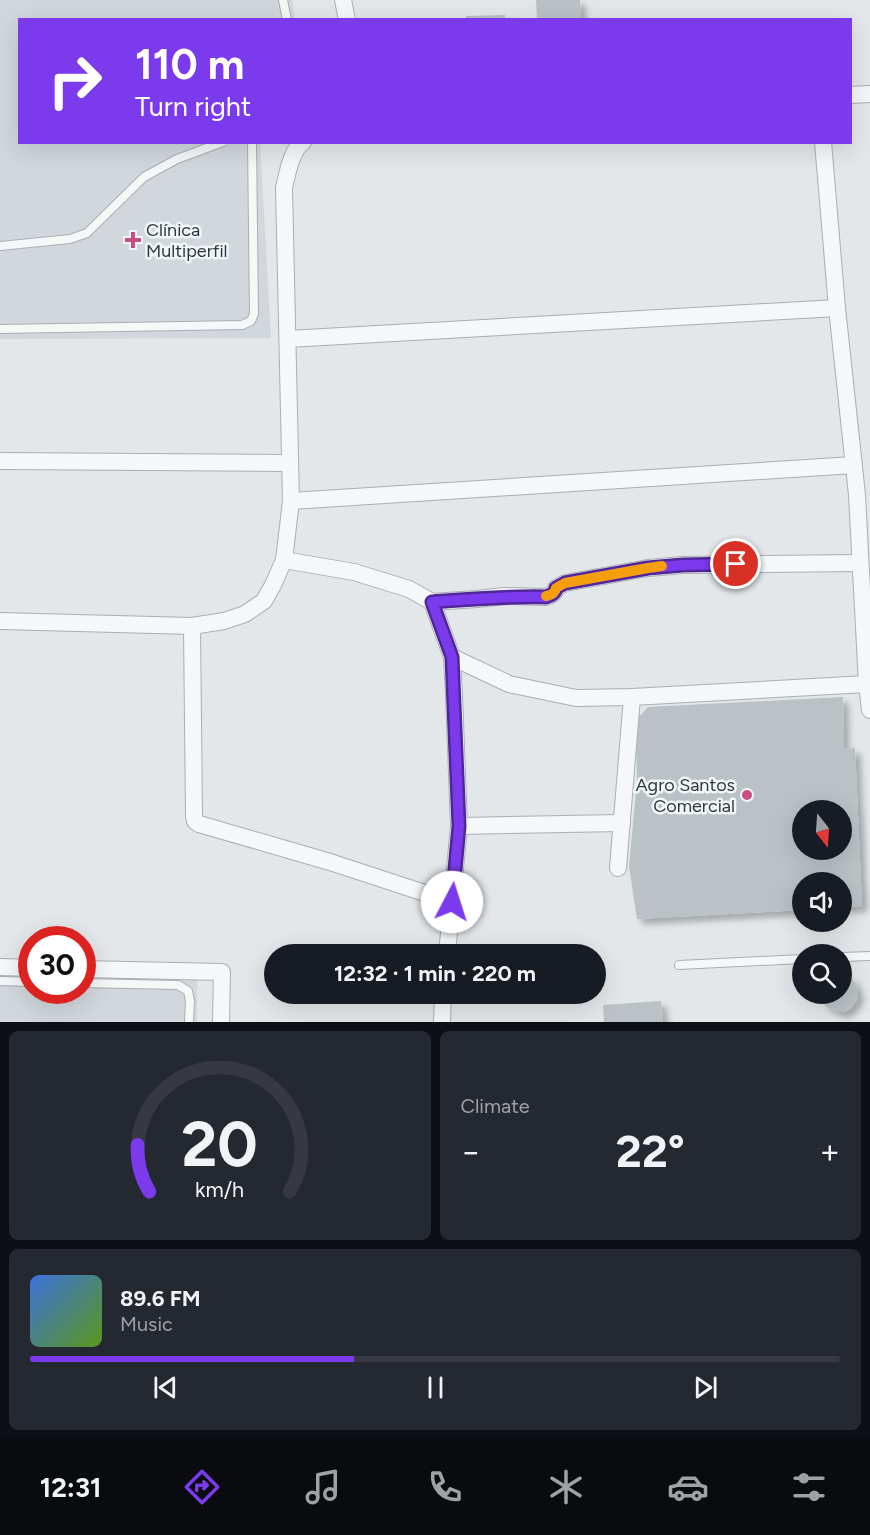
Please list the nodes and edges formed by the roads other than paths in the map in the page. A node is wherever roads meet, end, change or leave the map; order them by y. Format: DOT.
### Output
graph roads {
  1 [pos="283,0"];
  2 [pos="343,0"];
  3 [pos="287,18"];
  4 [pos="347,18"];
  5 [pos="870,94"];
  6 [pos="852,95"];
  7 [pos="218,144"];
  8 [pos="252,144"];
  9 [pos="300,144"];
  10 [pos="823,144"];
  11 [pos="0,246"];
  12 [pos="837,309"];
  13 [pos="0,329"];
  14 [pos="288,339"];
  15 [pos="0,460"];
  16 [pos="290,463"];
  17 [pos="854,465"];
  18 [pos="291,501"];
  19 [pos="284,560"];
  20 [pos="860,563"];
  21 [pos="432,602"];
  22 [pos="0,621"];
  23 [pos="192,626"];
  24 [pos="452,657"];
  25 [pos="867,684"];
  26 [pos="632,697"];
  27 [pos="870,710"];
  28 [pos="622,823"];
  29 [pos="459,826"];
  30 [pos="618,868"];
  31 [pos="452,902"];
  32 [pos="448,944"];
  33 [pos="870,956"];
  34 [pos="852,957"];
  35 [pos="792,959"];
  36 [pos="679,965"];
  37 [pos="0,967"];
  38 [pos="18,968"];
  39 [pos="96,969"];
  40 [pos="0,981"];
  41 [pos="18,982"];
  42 [pos="96,983"];
  43 [pos="443,1004"];
  44 [pos="189,1022"];
  45 [pos="221,1022"];
  46 [pos="442,1022"];
  1 -- 3 [label="lane"];
  2 -- 4 [label="street"];
  5 -- 6 [label="street"];
  7 -- 11 [label="lane"];
  8 -- 13 [label="lane"];
  9 -- 14 [label="street"];
  10 -- 12 [label="street"];
  12 -- 14 [label="street"];
  12 -- 17 [label="street"];
  14 -- 16 [label="street"];
  15 -- 16 [label="street"];
  16 -- 18 [label="street"];
  17 -- 18 [label="street"];
  17 -- 20 [label="street"];
  18 -- 19 [label="street"];
  19 -- 21 [label="street"];
  19 -- 23 [label="street"];
  20 -- 21 [label="street"];
  20 -- 25 [label="street"];
  21 -- 24 [label="street"];
  22 -- 23 [label="street"];
  23 -- 31 [label="street"];
  24 -- 26 [label="street"];
  24 -- 29 [label="street"];
  25 -- 26 [label="street"];
  25 -- 27 [label="street"];
  26 -- 28 [label="street"];
  28 -- 29 [label="street"];
  28 -- 30 [label="street"];
  29 -- 31 [label="street"];
  31 -- 32 [label="street"];
  33 -- 34 [label="lane"];
  35 -- 36 [label="lane"];
  37 -- 38 [label="street"];
  39 -- 45 [label="street"];
  40 -- 41 [label="lane"];
  42 -- 44 [label="lane"];
  43 -- 46 [label="street"];
}
